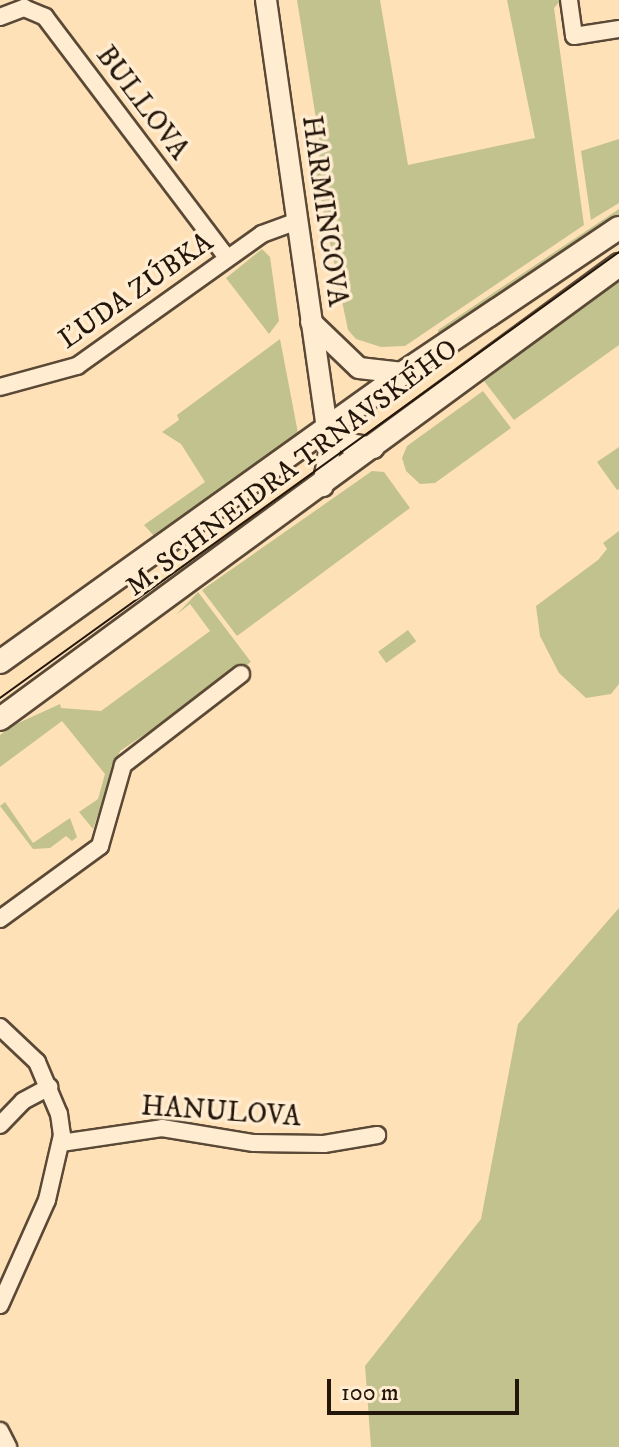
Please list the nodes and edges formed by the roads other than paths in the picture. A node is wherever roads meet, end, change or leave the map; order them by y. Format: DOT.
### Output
graph roads {
  1 [pos="266,0"];
  2 [pos="569,0"];
  3 [pos="0,17"];
  4 [pos="619,29"];
  5 [pos="297,221"];
  6 [pos="619,228"];
  7 [pos="227,258"];
  8 [pos="619,265"];
  9 [pos="311,322"];
  10 [pos="403,373"];
  11 [pos="0,387"];
  12 [pos="325,430"];
  13 [pos="374,448"];
  14 [pos="323,486"];
  15 [pos="0,662"];
  16 [pos="241,674"];
  17 [pos="0,719"];
  18 [pos="0,919"];
  19 [pos="0,1027"];
  20 [pos="49,1087"];
  21 [pos="0,1125"];
  22 [pos="377,1135"];
  23 [pos="61,1143"];
  24 [pos="0,1305"];
  25 [pos="0,1431"];
  26 [pos="8,1447"];
  1 -- 5 [label="street, HARMINCOVA"];
  2 -- 4 [label="street"];
  3 -- 7 [label="street, BULLOVA"];
  5 -- 7 [label="street, ĽUDA ZÚBKA"];
  5 -- 9 [label="street, HARMINCOVA"];
  6 -- 10 [label="main road, M. SCHNEIDRA TRNAVSKÉHO"];
  7 -- 11 [label="street, ĽUDA ZÚBKA"];
  8 -- 13 [label="main road, M. SCHNEIDRA TRNAVSKÉHO"];
  9 -- 10 [label="street"];
  9 -- 12 [label="street, HARMINCOVA"];
  10 -- 12 [label="main road, M. SCHNEIDRA TRNAVSKÉHO"];
  12 -- 13 [label="street"];
  12 -- 14 [label="street, HARMINCOVA"];
  12 -- 15 [label="main road, M. SCHNEIDRA TRNAVSKÉHO"];
  13 -- 14 [label="main road, M. SCHNEIDRA TRNAVSKÉHO"];
  14 -- 17 [label="main road, M. SCHNEIDRA TRNAVSKÉHO"];
  16 -- 18 [label="street"];
  19 -- 20 [label="street"];
  20 -- 21 [label="street"];
  20 -- 23 [label="street"];
  22 -- 23 [label="street, HANULOVA"];
  23 -- 24 [label="street"];
  25 -- 26 [label="street"];
}
